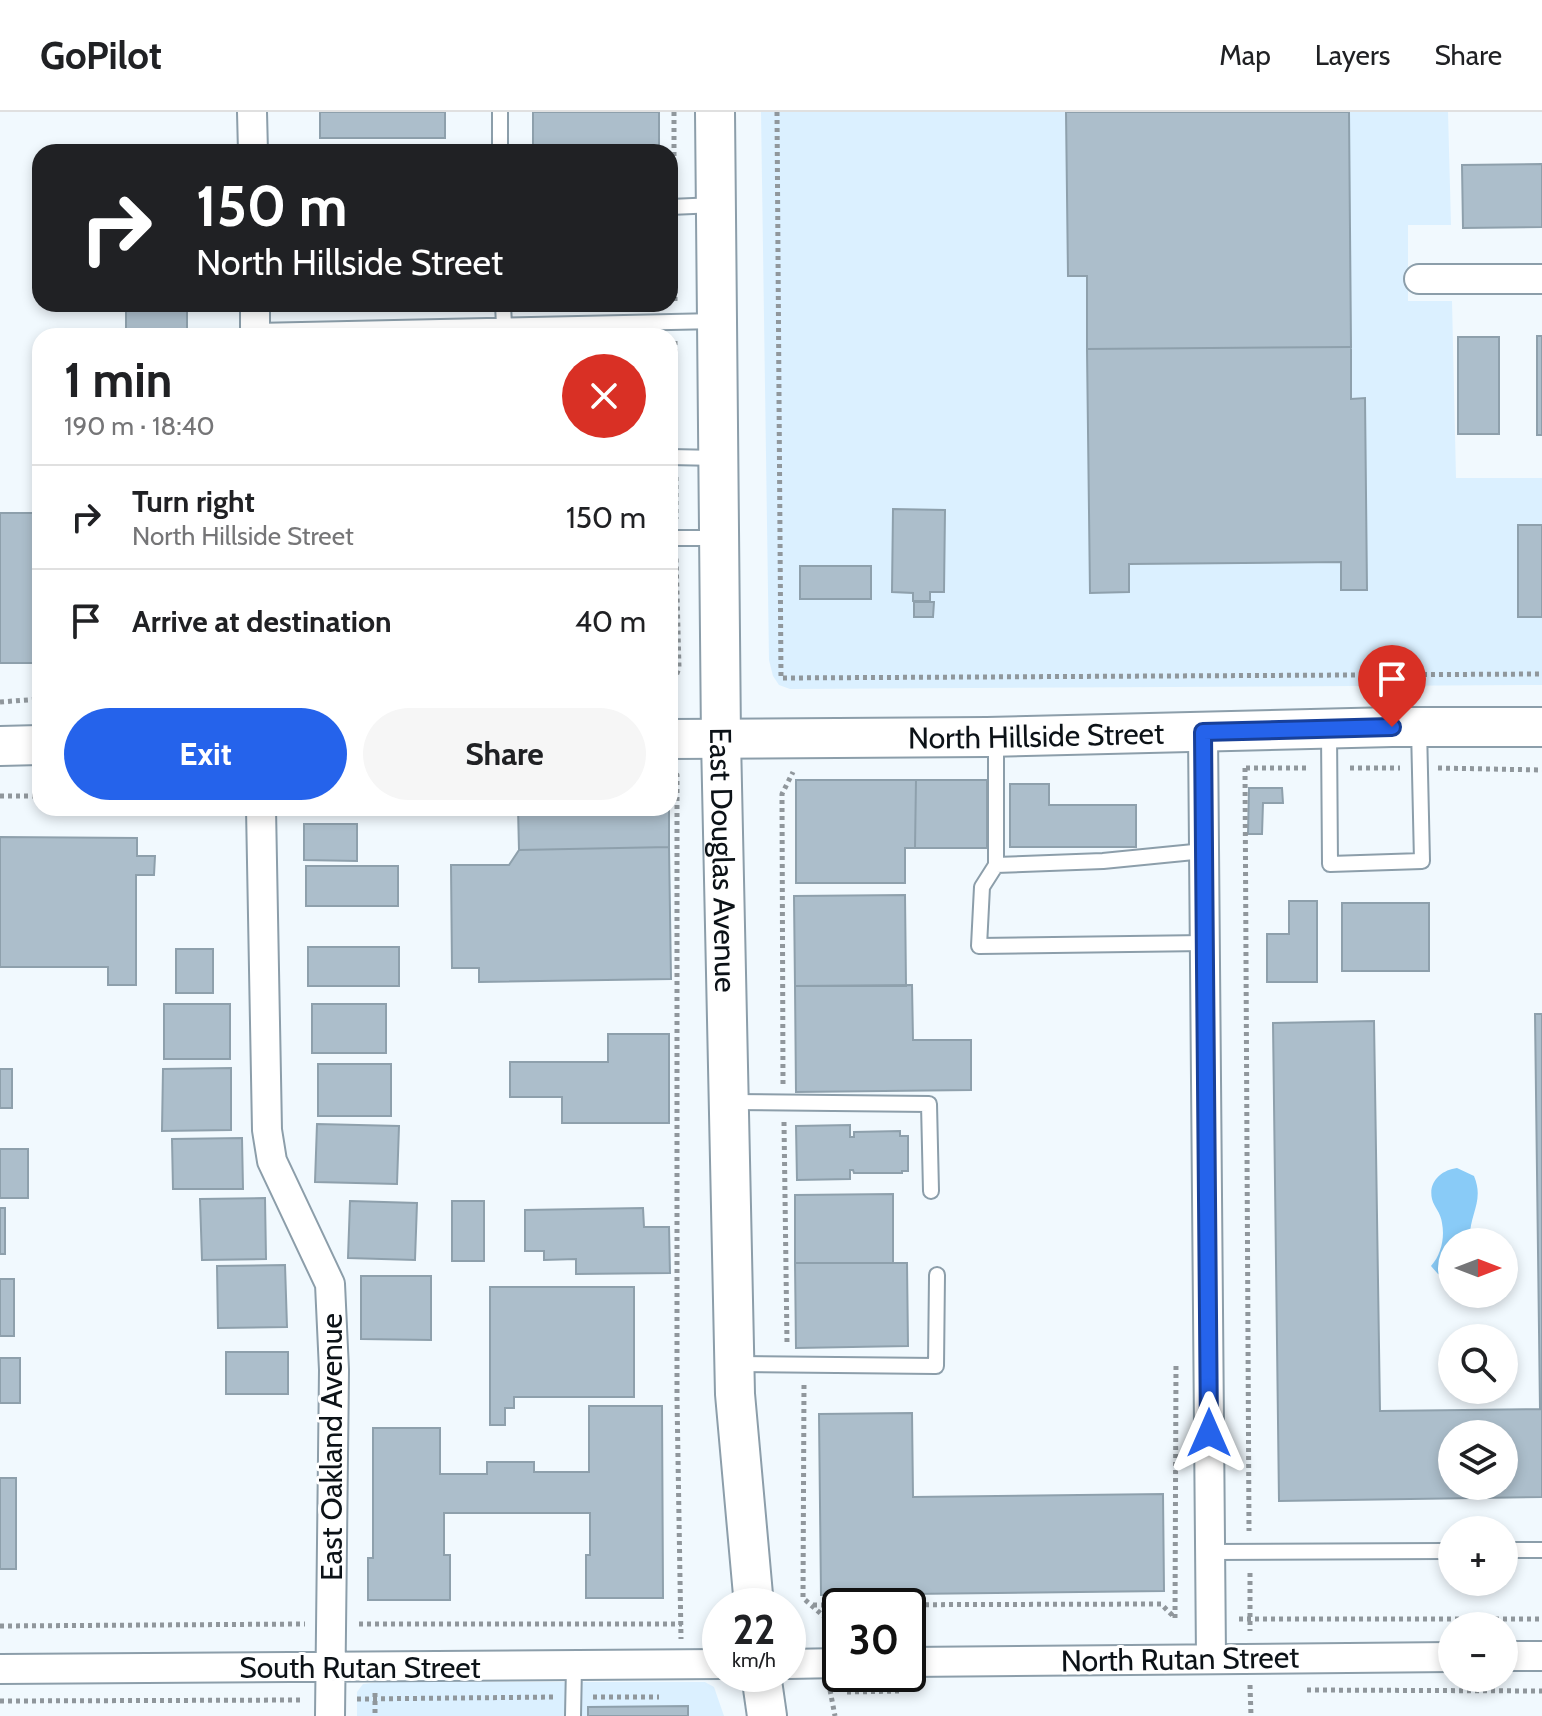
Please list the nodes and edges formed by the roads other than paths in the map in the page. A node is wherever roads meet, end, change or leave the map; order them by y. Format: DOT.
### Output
graph roads {
  1 [pos="252,112"];
  2 [pos="500,112"];
  3 [pos="715,112"];
  4 [pos="253,144"];
  5 [pos="500,144"];
  6 [pos="716,205"];
  7 [pos="678,206"];
  8 [pos="1419,279"];
  9 [pos="1542,279"];
  10 [pos="503,312"];
  11 [pos="717,321"];
  12 [pos="255,324"];
  13 [pos="504,326"];
  14 [pos="377,328"];
  15 [pos="490,328"];
  16 [pos="678,457"];
  17 [pos="719,458"];
  18 [pos="678,538"];
  19 [pos="719,538"];
  20 [pos="1419,727"];
  21 [pos="1542,727"];
  22 [pos="1329,729"];
  23 [pos="996,736"];
  24 [pos="721,739"];
  25 [pos="32,745"];
  26 [pos="0,746"];
  27 [pos="1203,750"];
  28 [pos="678,755"];
  29 [pos="261,816"];
  30 [pos="1204,851"];
  31 [pos="996,865"];
  32 [pos="1205,943"];
  33 [pos="729,1102"];
  34 [pos="931,1191"];
  35 [pos="937,1275"];
  36 [pos="734,1364"];
  37 [pos="1518,1550"];
  38 [pos="1542,1550"];
  39 [pos="1438,1551"];
  40 [pos="1210,1552"];
  41 [pos="753,1588"];
  42 [pos="1518,1656"];
  43 [pos="1542,1656"];
  44 [pos="1438,1657"];
  45 [pos="1211,1658"];
  46 [pos="926,1662"];
  47 [pos="702,1664"];
  48 [pos="574,1666"];
  49 [pos="330,1668"];
  50 [pos="0,1669"];
  51 [pos="764,1692"];
  52 [pos="330,1716"];
  53 [pos="573,1716"];
  54 [pos="767,1716"];
  1 -- 4 [label="street"];
  2 -- 5 [label="lane"];
  3 -- 6 [label="main road, East Douglas Avenue"];
  6 -- 7 [label="lane"];
  6 -- 11 [label="main road, East Douglas Avenue"];
  8 -- 9 [label="street"];
  10 -- 13 [label="lane"];
  11 -- 13 [label="lane"];
  11 -- 17 [label="main road, East Douglas Avenue"];
  12 -- 14 [label="lane"];
  13 -- 15 [label="lane"];
  16 -- 17 [label="lane"];
  17 -- 19 [label="main road, East Douglas Avenue"];
  18 -- 19 [label="lane"];
  19 -- 24 [label="main road, East Douglas Avenue"];
  20 -- 21 [label="main road, North Hillside Street"];
  20 -- 22 [label="main road, North Hillside Street"];
  20 -- 22 [label="lane"];
  22 -- 27 [label="main road, North Hillside Street"];
  23 -- 24 [label="main road, North Hillside Street"];
  23 -- 27 [label="main road, North Hillside Street"];
  23 -- 31 [label="lane"];
  24 -- 28 [label="main road, North Hillside Street"];
  24 -- 33 [label="main road, East Douglas Avenue"];
  25 -- 26 [label="main road"];
  27 -- 30 [label="street"];
  29 -- 49 [label="street, East Oakland Avenue"];
  30 -- 31 [label="lane"];
  30 -- 32 [label="street"];
  31 -- 32 [label="lane"];
  32 -- 40 [label="street"];
  33 -- 34 [label="lane"];
  33 -- 36 [label="main road, East Douglas Avenue"];
  35 -- 36 [label="lane"];
  36 -- 41 [label="main road, East Douglas Avenue"];
  37 -- 38 [label="lane"];
  39 -- 40 [label="lane"];
  40 -- 45 [label="street"];
  42 -- 43 [label="street"];
  44 -- 45 [label="street, North Rutan Street"];
  45 -- 46 [label="street, North Rutan Street"];
  47 -- 48 [label="street, South Rutan Street"];
  48 -- 49 [label="street, South Rutan Street"];
  48 -- 53 [label="lane"];
  49 -- 50 [label="street, South Rutan Street"];
  49 -- 52 [label="street, East Oakland Avenue"];
  51 -- 54 [label="main road"];
}
